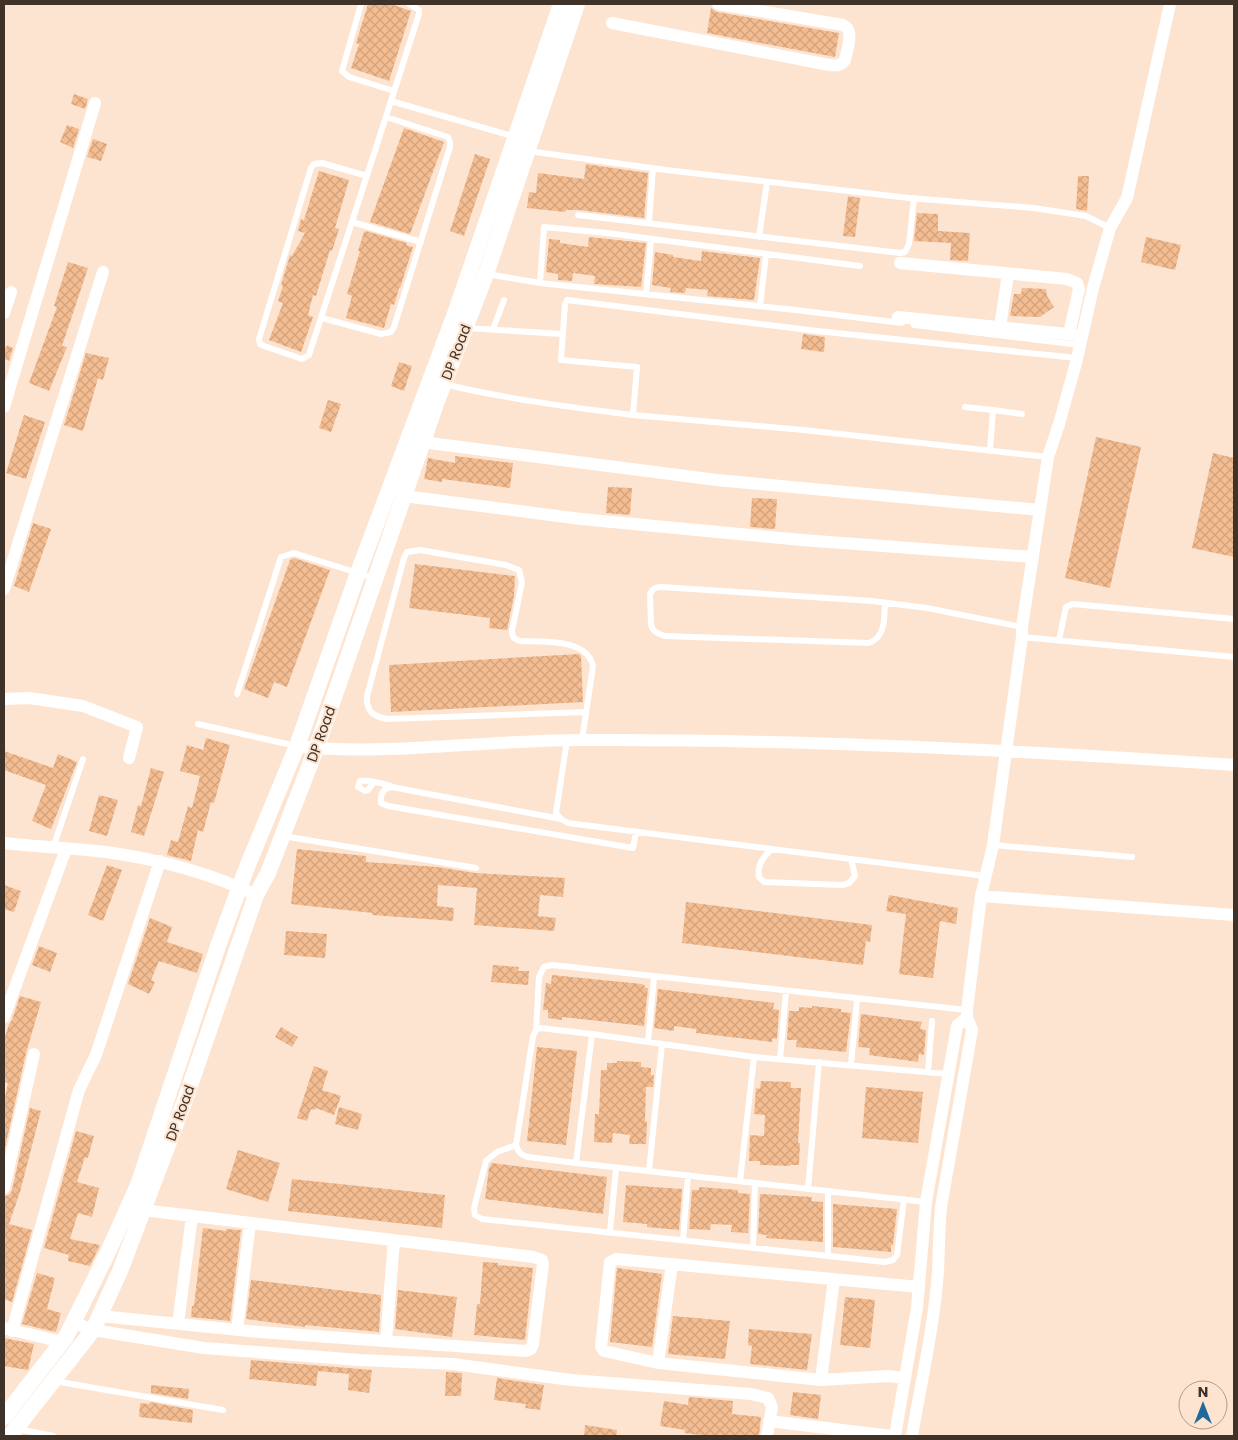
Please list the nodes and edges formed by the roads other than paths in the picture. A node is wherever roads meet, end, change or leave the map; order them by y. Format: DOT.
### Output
graph roads {
  1 [pos="362,4"];
  2 [pos="410,4"];
  3 [pos="561,4"];
  4 [pos="577,4"];
  5 [pos="718,4"];
  6 [pos="1170,4"];
  7 [pos="612,24"];
  8 [pos="394,91"];
  9 [pos="391,101"];
  10 [pos="95,102"];
  11 [pos="386,117"];
  12 [pos="524,143"];
  13 [pos="653,168"];
  14 [pos="367,176"];
  15 [pos="766,182"];
  16 [pos="914,198"];
  17 [pos="578,215"];
  18 [pos="352,222"];
  19 [pos="648,223"];
  20 [pos="1110,228"];
  21 [pos="759,236"];
  22 [pos="651,240"];
  23 [pos="421,242"];
  24 [pos="766,254"];
  25 [pos="900,263"];
  26 [pos="860,266"];
  27 [pos="103,272"];
  28 [pos="486,274"];
  29 [pos="1008,274"];
  30 [pos="540,283"];
  31 [pos="11,292"];
  32 [pos="646,294"];
  33 [pos="504,300"];
  34 [pos="760,306"];
  35 [pos="4,313"];
  36 [pos="898,317"];
  37 [pos="322,318"];
  38 [pos="1000,327"];
  39 [pos="465,328"];
  40 [pos="492,330"];
  41 [pos="562,334"];
  42 [pos="1077,338"];
  43 [pos="1077,358"];
  44 [pos="444,384"];
  45 [pos="4,407"];
  46 [pos="965,407"];
  47 [pos="992,410"];
  48 [pos="633,414"];
  49 [pos="1022,414"];
  50 [pos="422,442"];
  51 [pos="990,451"];
  52 [pos="1048,457"];
  53 [pos="404,496"];
  54 [pos="1040,510"];
  55 [pos="1033,557"];
  56 [pos="358,573"];
  57 [pos="375,579"];
  58 [pos="4,589"];
  59 [pos="885,602"];
  60 [pos="1234,619"];
  61 [pos="1022,632"];
  62 [pos="1059,640"];
  63 [pos="1234,656"];
  64 [pos="237,694"];
  65 [pos="4,699"];
  66 [pos="586,712"];
  67 [pos="198,724"];
  68 [pos="567,740"];
  69 [pos="582,740"];
  70 [pos="297,746"];
  71 [pos="316,748"];
  72 [pos="1006,752"];
  73 [pos="129,758"];
  74 [pos="83,759"];
  75 [pos="1234,765"];
  76 [pos="374,782"];
  77 [pos="392,787"];
  78 [pos="561,819"];
  79 [pos="636,832"];
  80 [pos="283,836"];
  81 [pos="4,843"];
  82 [pos="993,845"];
  83 [pos="59,848"];
  84 [pos="772,849"];
  85 [pos="1132,857"];
  86 [pos="851,859"];
  87 [pos="160,861"];
  88 [pos="476,868"];
  89 [pos="985,876"];
  90 [pos="240,887"];
  91 [pos="256,895"];
  92 [pos="982,896"];
  93 [pos="1234,915"];
  94 [pos="654,977"];
  95 [pos="786,992"];
  96 [pos="857,1000"];
  97 [pos="967,1014"];
  98 [pos="4,1016"];
  99 [pos="932,1021"];
  100 [pos="536,1030"];
  101 [pos="592,1034"];
  102 [pos="648,1042"];
  103 [pos="662,1044"];
  104 [pos="34,1054"];
  105 [pos="754,1057"];
  106 [pos="780,1059"];
  107 [pos="819,1062"];
  108 [pos="851,1065"];
  109 [pos="928,1072"];
  110 [pos="948,1074"];
  111 [pos="171,1085"];
  112 [pos="189,1088"];
  113 [pos="516,1145"];
  114 [pos="576,1163"];
  115 [pos="616,1168"];
  116 [pos="649,1171"];
  117 [pos="688,1175"];
  118 [pos="740,1181"];
  119 [pos="756,1183"];
  120 [pos="4,1188"];
  121 [pos="808,1189"];
  122 [pos="828,1191"];
  123 [pos="904,1199"];
  124 [pos="926,1202"];
  125 [pos="136,1208"];
  126 [pos="192,1216"];
  127 [pos="250,1223"];
  128 [pos="610,1232"];
  129 [pos="394,1240"];
  130 [pos="683,1240"];
  131 [pos="753,1247"];
  132 [pos="828,1255"];
  133 [pos="672,1264"];
  134 [pos="834,1279"];
  135 [pos="919,1287"];
  136 [pos="74,1323"];
  137 [pos="96,1323"];
  138 [pos="178,1324"];
  139 [pos="8,1330"];
  140 [pos="236,1330"];
  141 [pos="386,1341"];
  142 [pos="62,1342"];
  143 [pos="658,1363"];
  144 [pos="905,1378"];
  145 [pos="821,1380"];
  146 [pos="53,1381"];
  147 [pos="223,1410"];
  148 [pos="4,1417"];
  149 [pos="769,1421"];
  150 [pos="12,1432"];
  151 [pos="838,1433"];
  152 [pos="53,1436"];
  153 [pos="767,1436"];
  154 [pos="891,1436"];
  155 [pos="895,1436"];
  156 [pos="912,1436"];
  1 -- 8 [label="lane"];
  2 -- 8 [label="lane"];
  3 -- 12 [label="street, DP Road"];
  4 -- 12 [label="street, DP Road"];
  5 -- 7 [label="street"];
  6 -- 20 [label="street"];
  8 -- 9 [label="lane"];
  9 -- 11 [label="lane"];
  9 -- 12 [label="lane"];
  10 -- 45 [label="street"];
  11 -- 14 [label="lane"];
  11 -- 23 [label="lane"];
  12 -- 13 [label="lane"];
  12 -- 28 [label="street, DP Road"];
  12 -- 56 [label="street, DP Road"];
  13 -- 15 [label="lane"];
  13 -- 19 [label="lane"];
  14 -- 18 [label="lane"];
  14 -- 37 [label="lane"];
  15 -- 16 [label="lane"];
  15 -- 21 [label="lane"];
  16 -- 20 [label="lane"];
  16 -- 21 [label="lane"];
  17 -- 19 [label="lane"];
  18 -- 23 [label="lane"];
  18 -- 37 [label="lane"];
  19 -- 21 [label="lane"];
  20 -- 42 [label="street"];
  22 -- 24 [label="lane"];
  22 -- 30 [label="lane"];
  22 -- 32 [label="lane"];
  23 -- 37 [label="lane"];
  24 -- 26 [label="lane"];
  24 -- 34 [label="lane"];
  25 -- 29 [label="street"];
  27 -- 58 [label="street"];
  28 -- 30 [label="lane"];
  28 -- 39 [label="street, DP Road"];
  29 -- 38 [label="street"];
  29 -- 42 [label="street"];
  30 -- 32 [label="lane"];
  31 -- 35 [label="street"];
  32 -- 34 [label="lane"];
  33 -- 40 [label="lane"];
  34 -- 42 [label="lane"];
  36 -- 38 [label="street"];
  38 -- 42 [label="street"];
  39 -- 40 [label="lane"];
  39 -- 44 [label="street, DP Road"];
  40 -- 41 [label="lane"];
  41 -- 43 [label="lane"];
  41 -- 48 [label="lane"];
  42 -- 43 [label="street"];
  43 -- 52 [label="street"];
  44 -- 48 [label="lane"];
  44 -- 50 [label="street, DP Road"];
  46 -- 47 [label="lane"];
  47 -- 49 [label="lane"];
  47 -- 51 [label="lane"];
  48 -- 51 [label="lane"];
  50 -- 53 [label="street, DP Road"];
  50 -- 54 [label="street"];
  51 -- 52 [label="lane"];
  52 -- 54 [label="street"];
  53 -- 55 [label="street"];
  53 -- 57 [label="street, DP Road"];
  54 -- 55 [label="street"];
  55 -- 61 [label="street"];
  56 -- 57 [label="lane"];
  56 -- 64 [label="lane"];
  56 -- 70 [label="street, DP Road"];
  57 -- 71 [label="street, DP Road"];
  59 -- 59 [label="lane"];
  59 -- 61 [label="lane"];
  60 -- 62 [label="lane"];
  61 -- 62 [label="lane"];
  61 -- 72 [label="street"];
  62 -- 63 [label="lane"];
  65 -- 73 [label="street"];
  66 -- 66 [label="lane"];
  66 -- 69 [label="lane"];
  67 -- 70 [label="lane"];
  68 -- 69 [label="street"];
  68 -- 71 [label="street"];
  68 -- 78 [label="lane"];
  69 -- 72 [label="street"];
  70 -- 71 [label="street"];
  70 -- 90 [label="street, DP Road"];
  71 -- 80 [label="street, DP Road"];
  72 -- 75 [label="street"];
  72 -- 82 [label="street"];
  74 -- 83 [label="lane"];
  76 -- 77 [label="lane"];
  77 -- 78 [label="lane"];
  77 -- 79 [label="lane"];
  78 -- 79 [label="lane"];
  79 -- 84 [label="lane"];
  80 -- 88 [label="lane"];
  80 -- 91 [label="street, DP Road"];
  81 -- 83 [label="street"];
  82 -- 85 [label="lane"];
  82 -- 89 [label="street"];
  83 -- 87 [label="street"];
  83 -- 98 [label="street"];
  84 -- 86 [label="lane"];
  84 -- 86 [label="lane"];
  86 -- 89 [label="lane"];
  87 -- 90 [label="street"];
  87 -- 139 [label="street"];
  89 -- 92 [label="street"];
  90 -- 91 [label="street"];
  90 -- 111 [label="street, DP Road"];
  91 -- 112 [label="street, DP Road"];
  92 -- 93 [label="street"];
  92 -- 97 [label="street"];
  94 -- 95 [label="lane"];
  94 -- 100 [label="lane"];
  94 -- 102 [label="lane"];
  95 -- 96 [label="lane"];
  95 -- 106 [label="lane"];
  96 -- 97 [label="lane"];
  96 -- 108 [label="lane"];
  97 -- 110 [label="street"];
  97 -- 156 [label="street"];
  99 -- 109 [label="lane"];
  100 -- 101 [label="lane"];
  100 -- 113 [label="lane"];
  101 -- 102 [label="lane"];
  101 -- 114 [label="lane"];
  102 -- 103 [label="lane"];
  103 -- 105 [label="lane"];
  103 -- 116 [label="lane"];
  104 -- 120 [label="street"];
  105 -- 106 [label="lane"];
  105 -- 118 [label="lane"];
  106 -- 107 [label="lane"];
  107 -- 108 [label="lane"];
  107 -- 121 [label="lane"];
  108 -- 109 [label="lane"];
  109 -- 110 [label="lane"];
  110 -- 124 [label="street"];
  111 -- 112 [label="street"];
  111 -- 125 [label="street, DP Road"];
  112 -- 125 [label="street, DP Road"];
  113 -- 114 [label="lane"];
  113 -- 128 [label="lane"];
  114 -- 115 [label="lane"];
  115 -- 116 [label="lane"];
  115 -- 128 [label="lane"];
  116 -- 117 [label="lane"];
  117 -- 118 [label="lane"];
  117 -- 130 [label="lane"];
  118 -- 119 [label="lane"];
  119 -- 121 [label="lane"];
  119 -- 131 [label="lane"];
  121 -- 122 [label="lane"];
  122 -- 123 [label="lane"];
  122 -- 132 [label="lane"];
  123 -- 124 [label="lane"];
  123 -- 132 [label="lane"];
  124 -- 135 [label="street"];
  125 -- 126 [label="street"];
  125 -- 136 [label="street, DP Road"];
  125 -- 137 [label="street, DP Road"];
  126 -- 127 [label="street"];
  126 -- 138 [label="street"];
  127 -- 129 [label="street"];
  127 -- 140 [label="street"];
  128 -- 130 [label="lane"];
  129 -- 141 [label="street"];
  129 -- 141 [label="street"];
  130 -- 131 [label="lane"];
  131 -- 132 [label="lane"];
  133 -- 134 [label="street"];
  133 -- 143 [label="street"];
  133 -- 143 [label="street"];
  134 -- 135 [label="street"];
  134 -- 145 [label="street"];
  135 -- 144 [label="street"];
  136 -- 137 [label="street"];
  136 -- 142 [label="street, DP Road"];
  137 -- 138 [label="street"];
  137 -- 146 [label="street, DP Road"];
  137 -- 149 [label="street"];
  138 -- 140 [label="street"];
  139 -- 142 [label="street"];
  140 -- 141 [label="street"];
  142 -- 148 [label="street, DP Road"];
  143 -- 145 [label="street"];
  144 -- 145 [label="street"];
  144 -- 155 [label="street"];
  146 -- 147 [label="lane"];
  146 -- 150 [label="street, DP Road"];
  149 -- 151 [label="street"];
  149 -- 153 [label="street"];
  150 -- 152 [label="lane"];
  151 -- 154 [label="street"];
}
